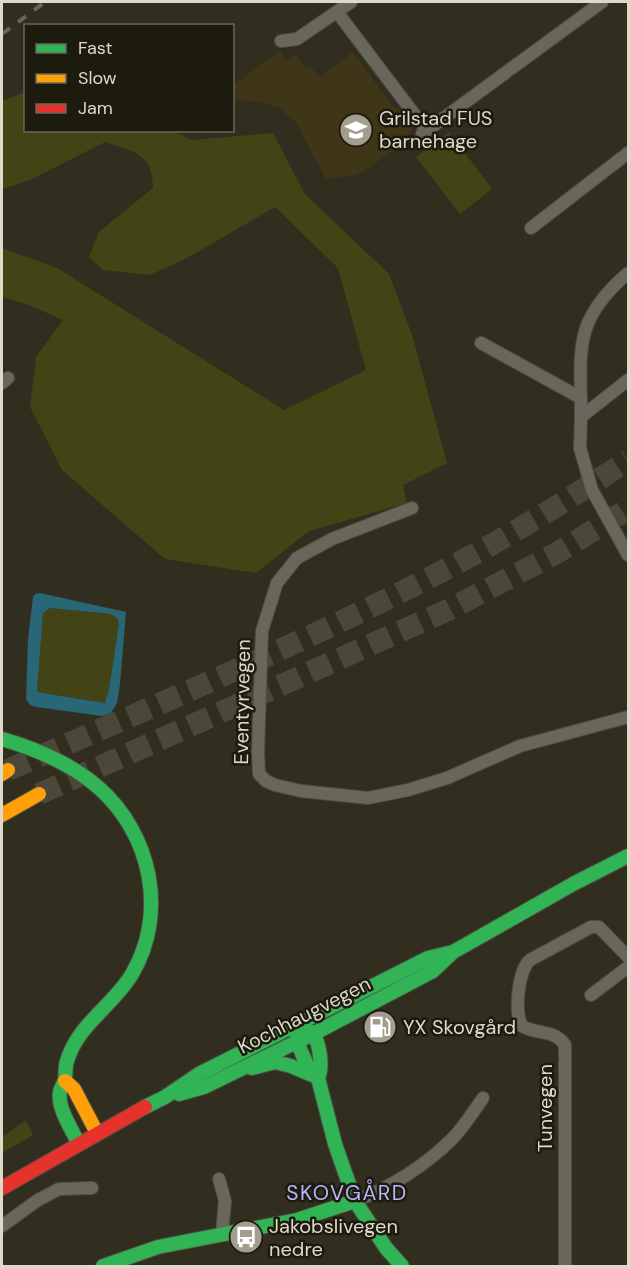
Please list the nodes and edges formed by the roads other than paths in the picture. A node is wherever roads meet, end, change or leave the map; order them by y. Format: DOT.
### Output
graph roads {
  1 [pos="351,2"];
  2 [pos="602,2"];
  3 [pos="337,12"];
  4 [pos="281,41"];
  5 [pos="628,153"];
  6 [pos="531,228"];
  7 [pos="628,273"];
  8 [pos="481,343"];
  9 [pos="628,380"];
  10 [pos="580,398"];
  11 [pos="580,417"];
  12 [pos="412,508"];
  13 [pos="628,555"];
  14 [pos="628,717"];
  15 [pos="2,739"];
  16 [pos="39,794"];
  17 [pos="2,815"];
  18 [pos="627,861"];
  19 [pos="453,952"];
  20 [pos="628,957"];
  21 [pos="628,967"];
  22 [pos="591,995"];
  23 [pos="299,1024"];
  24 [pos="313,1034"];
  25 [pos="297,1042"];
  26 [pos="242,1067"];
  27 [pos="315,1076"];
  28 [pos="65,1081"];
  29 [pos="165,1097"];
  30 [pos="483,1098"];
  31 [pos="97,1133"];
  32 [pos="78,1143"];
  33 [pos="219,1179"];
  34 [pos="2,1188"];
  35 [pos="92,1188"];
  36 [pos="355,1201"];
  37 [pos="2,1226"];
  38 [pos="222,1234"];
  39 [pos="103,1266"];
  40 [pos="402,1266"];
  41 [pos="565,1266"];
  1 -- 3 [label="street"];
  2 -- 3 [label="street"];
  3 -- 4 [label="street"];
  5 -- 6 [label="street"];
  7 -- 10 [label="street"];
  8 -- 10 [label="street"];
  9 -- 11 [label="street"];
  10 -- 11 [label="street"];
  11 -- 13 [label="street"];
  12 -- 14 [label="street, Eventyrvegen"];
  15 -- 28 [label="main road"];
  16 -- 17 [label="main road"];
  18 -- 19 [label="main road, Kochhaugvegen"];
  19 -- 23 [label="main road, Kochhaugvegen"];
  19 -- 24 [label="main road, Kochhaugvegen"];
  20 -- 41 [label="street, Tunvegen"];
  21 -- 22 [label="street"];
  23 -- 24 [label="main road"];
  23 -- 25 [label="main road"];
  23 -- 29 [label="main road, Kochhaugvegen"];
  24 -- 25 [label="main road, Kochhaugvegen"];
  24 -- 27 [label="main road"];
  25 -- 26 [label="main road, Kochhaugvegen"];
  25 -- 27 [label="main road"];
  26 -- 27 [label="main road"];
  26 -- 29 [label="main road, Kochhaugvegen"];
  27 -- 36 [label="main road"];
  28 -- 31 [label="main road"];
  28 -- 32 [label="main road"];
  29 -- 31 [label="main road, Kochhaugvegen"];
  30 -- 36 [label="street"];
  31 -- 32 [label="main road, Kochhaugvegen"];
  32 -- 34 [label="main road, Kochhaugvegen"];
  33 -- 38 [label="street"];
  35 -- 37 [label="street"];
  36 -- 38 [label="main road"];
  36 -- 40 [label="main road"];
  38 -- 39 [label="main road"];
}
